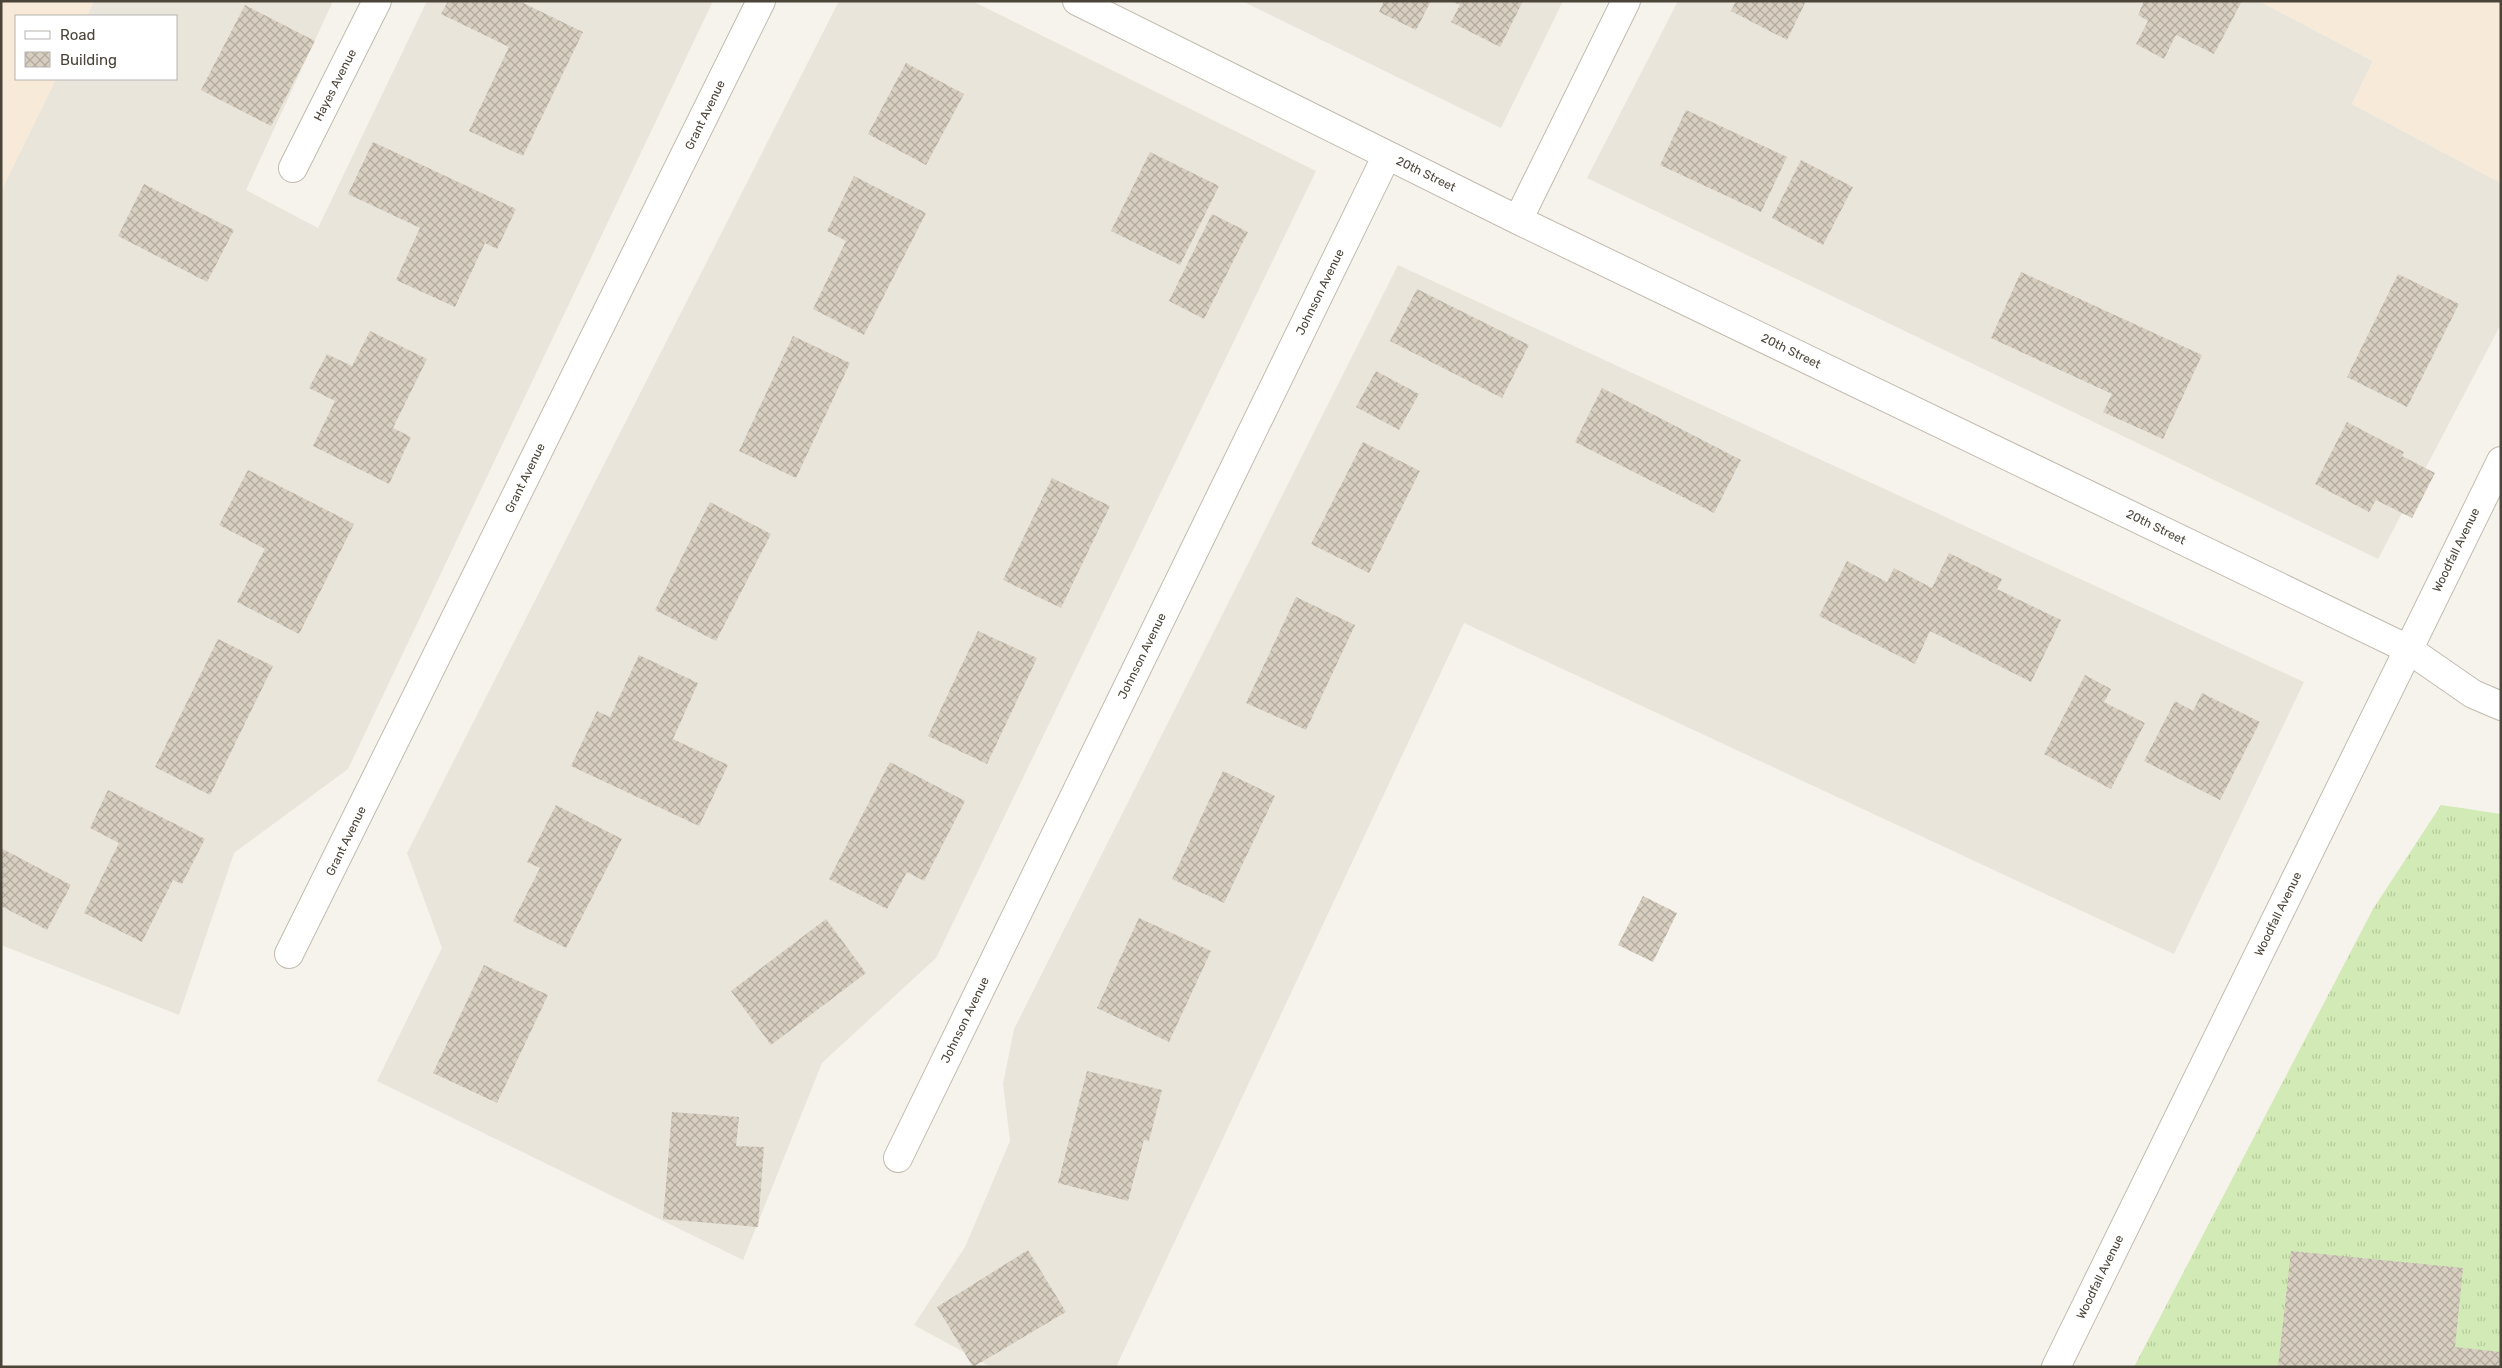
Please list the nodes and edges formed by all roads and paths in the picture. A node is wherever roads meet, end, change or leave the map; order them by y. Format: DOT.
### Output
graph roads {
  1 [pos="377,1"];
  2 [pos="761,1"];
  3 [pos="1077,1"];
  4 [pos="1626,1"];
  5 [pos="1387,155"];
  6 [pos="293,168"];
  7 [pos="1518,220"];
  8 [pos="2501,461"];
  9 [pos="2408,649"];
  10 [pos="2501,706"];
  11 [pos="290,954"];
  12 [pos="898,1158"];
  13 [pos="2056,1367"];
  1 -- 6 [label="street, Hayes Avenue"];
  2 -- 11 [label="street, Grant Avenue"];
  3 -- 5 [label="street, 20th Street"];
  4 -- 7 [label="street"];
  5 -- 7 [label="street, 20th Street"];
  5 -- 12 [label="street, Johnson Avenue"];
  7 -- 9 [label="street, 20th Street"];
  8 -- 9 [label="street, Woodfall Avenue"];
  9 -- 10 [label="street, 20th Street"];
  9 -- 13 [label="street, Woodfall Avenue"];
}
